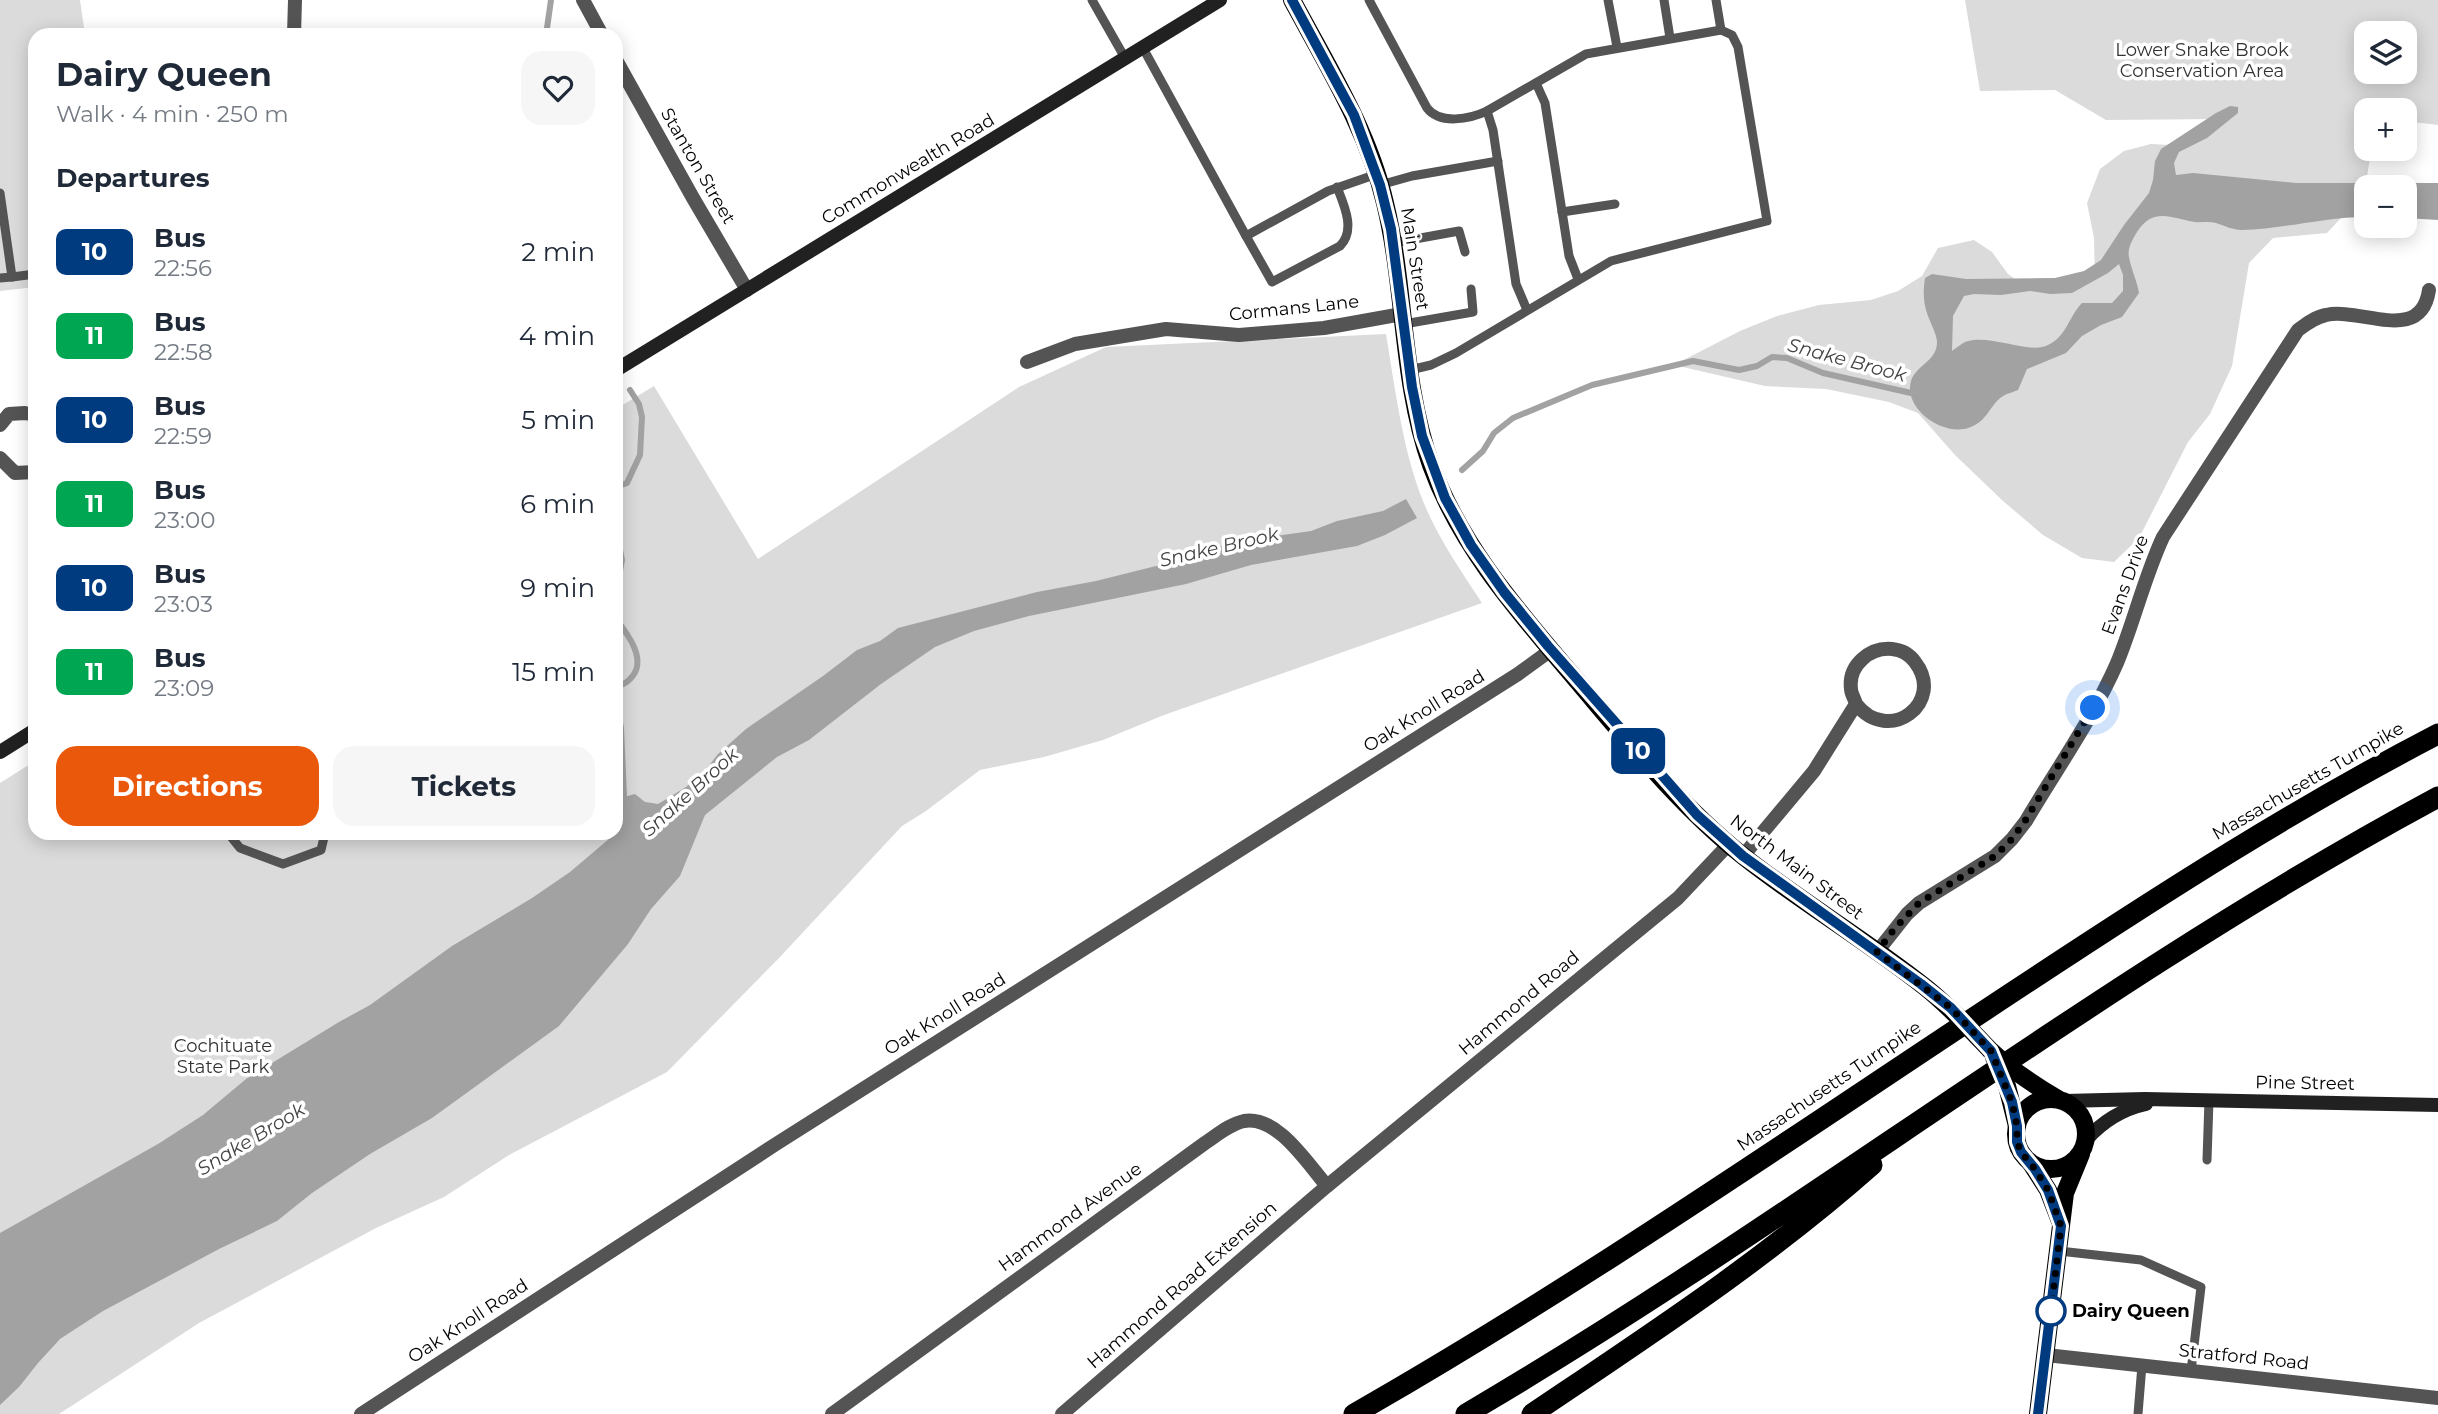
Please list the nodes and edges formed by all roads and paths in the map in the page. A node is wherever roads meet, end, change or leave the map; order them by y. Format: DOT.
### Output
graph roads {
  1 [pos="295,0"];
  2 [pos="583,0"];
  3 [pos="1092,0"];
  4 [pos="1220,0"];
  5 [pos="1292,0"];
  6 [pos="1369,0"];
  7 [pos="1608,0"];
  8 [pos="1664,0"];
  9 [pos="1716,0"];
  10 [pos="294,28"];
  11 [pos="598,28"];
  12 [pos="1721,30"];
  13 [pos="1671,38"];
  14 [pos="1617,47"];
  15 [pos="1143,48"];
  16 [pos="1125,58"];
  17 [pos="623,73"];
  18 [pos="1536,83"];
  19 [pos="1487,111"];
  20 [pos="1498,161"];
  21 [pos="1379,180"];
  22 [pos="1337,187"];
  23 [pos="0,193"];
  24 [pos="1615,204"];
  25 [pos="1562,212"];
  26 [pos="1246,236"];
  27 [pos="1393,243"];
  28 [pos="1465,252"];
  29 [pos="28,275"];
  30 [pos="12,277"];
  31 [pos="0,278"];
  32 [pos="1578,279"];
  33 [pos="1471,289"];
  34 [pos="2428,289"];
  35 [pos="747,290"];
  36 [pos="1527,310"];
  37 [pos="1403,319"];
  38 [pos="1027,362"];
  39 [pos="623,366"];
  40 [pos="1410,370"];
  41 [pos="28,414"];
  42 [pos="0,425"];
  43 [pos="0,458"];
  44 [pos="28,472"];
  45 [pos="1445,498"];
  46 [pos="1552,650"];
  47 [pos="1856,704"];
  48 [pos="28,734"];
  49 [pos="2438,734"];
  50 [pos="0,752"];
  51 [pos="2438,797"];
  52 [pos="234,840"];
  53 [pos="323,840"];
  54 [pos="1736,850"];
  55 [pos="1877,952"];
  56 [pos="1991,1051"];
  57 [pos="2061,1100"];
  58 [pos="2171,1100"];
  59 [pos="2209,1100"];
  60 [pos="2438,1105"];
  61 [pos="1931,1113"];
  62 [pos="2017,1126"];
  63 [pos="2083,1147"];
  64 [pos="2027,1160"];
  65 [pos="2207,1160"];
  66 [pos="1327,1186"];
  67 [pos="2061,1226"];
  68 [pos="2059,1251"];
  69 [pos="2046,1355"];
  70 [pos="2142,1365"];
  71 [pos="2192,1371"];
  72 [pos="2438,1398"];
  73 [pos="360,1414"];
  74 [pos="832,1414"];
  75 [pos="1062,1414"];
  76 [pos="1354,1414"];
  77 [pos="1466,1414"];
  78 [pos="1532,1414"];
  79 [pos="2038,1414"];
  80 [pos="2138,1414"];
  1 -- 10 [label="street"];
  2 -- 11 [label="street"];
  3 -- 16 [label="lane"];
  4 -- 15 [label="main road, Commonwealth Road"];
  5 -- 21 [label="main road, Main Street"];
  6 -- 19 [label="lane"];
  7 -- 14 [label="lane"];
  8 -- 13 [label="lane"];
  9 -- 12 [label="lane"];
  12 -- 13 [label="lane"];
  12 -- 32 [label="lane"];
  13 -- 14 [label="lane"];
  14 -- 18 [label="lane"];
  15 -- 16 [label="main road, Commonwealth Road"];
  15 -- 26 [label="lane"];
  16 -- 35 [label="main road, Commonwealth Road"];
  17 -- 35 [label="street, Stanton Street"];
  18 -- 19 [label="lane"];
  18 -- 25 [label="lane"];
  19 -- 20 [label="lane"];
  20 -- 21 [label="lane"];
  20 -- 36 [label="lane"];
  21 -- 22 [label="lane"];
  21 -- 27 [label="main road, Main Street"];
  22 -- 26 [label="lane"];
  22 -- 26 [label="lane"];
  23 -- 30 [label="lane"];
  24 -- 25 [label="lane"];
  25 -- 32 [label="lane"];
  27 -- 28 [label="lane"];
  27 -- 37 [label="main road, Main Street"];
  29 -- 30 [label="lane"];
  30 -- 31 [label="lane"];
  32 -- 36 [label="lane"];
  33 -- 37 [label="lane"];
  34 -- 55 [label="street, Evans Drive"];
  35 -- 39 [label="main road, Commonwealth Road"];
  36 -- 40 [label="lane"];
  37 -- 38 [label="street, Cormans Lane"];
  37 -- 40 [label="main road, Main Street"];
  40 -- 45 [label="main road, Main Street"];
  41 -- 42 [label="street"];
  43 -- 44 [label="street"];
  45 -- 46 [label="main road, North Main Street"];
  46 -- 54 [label="main road, North Main Street"];
  46 -- 73 [label="street, Oak Knoll Road"];
  47 -- 47 [label="street"];
  47 -- 54 [label="street, Hammond Road"];
  48 -- 50 [label="main road"];
  49 -- 76 [label="highway, Massachusetts Turnpike"];
  51 -- 61 [label="highway"];
  52 -- 53 [label="lane"];
  54 -- 55 [label="main road, North Main Street"];
  54 -- 66 [label="street, Hammond Road"];
  55 -- 56 [label="main road, North Main Street"];
  56 -- 57 [label="main road, North Main Street"];
  56 -- 62 [label="main road, North Main Street"];
  57 -- 58 [label="main road, Pine Street"];
  57 -- 62 [label="main road"];
  57 -- 63 [label="main road"];
  58 -- 59 [label="main road, Pine Street"];
  58 -- 63 [label="main road, Pine Street"];
  59 -- 60 [label="main road, Pine Street"];
  59 -- 65 [label="lane"];
  61 -- 77 [label="highway"];
  61 -- 78 [label="highway"];
  62 -- 64 [label="main road"];
  63 -- 64 [label="main road"];
  63 -- 67 [label="main road"];
  64 -- 67 [label="main road"];
  66 -- 74 [label="street, Hammond Avenue"];
  66 -- 75 [label="street, Hammond Road Extension"];
  67 -- 68 [label="main road"];
  68 -- 69 [label="main road"];
  68 -- 71 [label="lane"];
  69 -- 70 [label="street, Stratford Road"];
  69 -- 79 [label="main road"];
  70 -- 71 [label="street, Stratford Road"];
  70 -- 80 [label="lane"];
  71 -- 72 [label="street, Stratford Road"];
}
